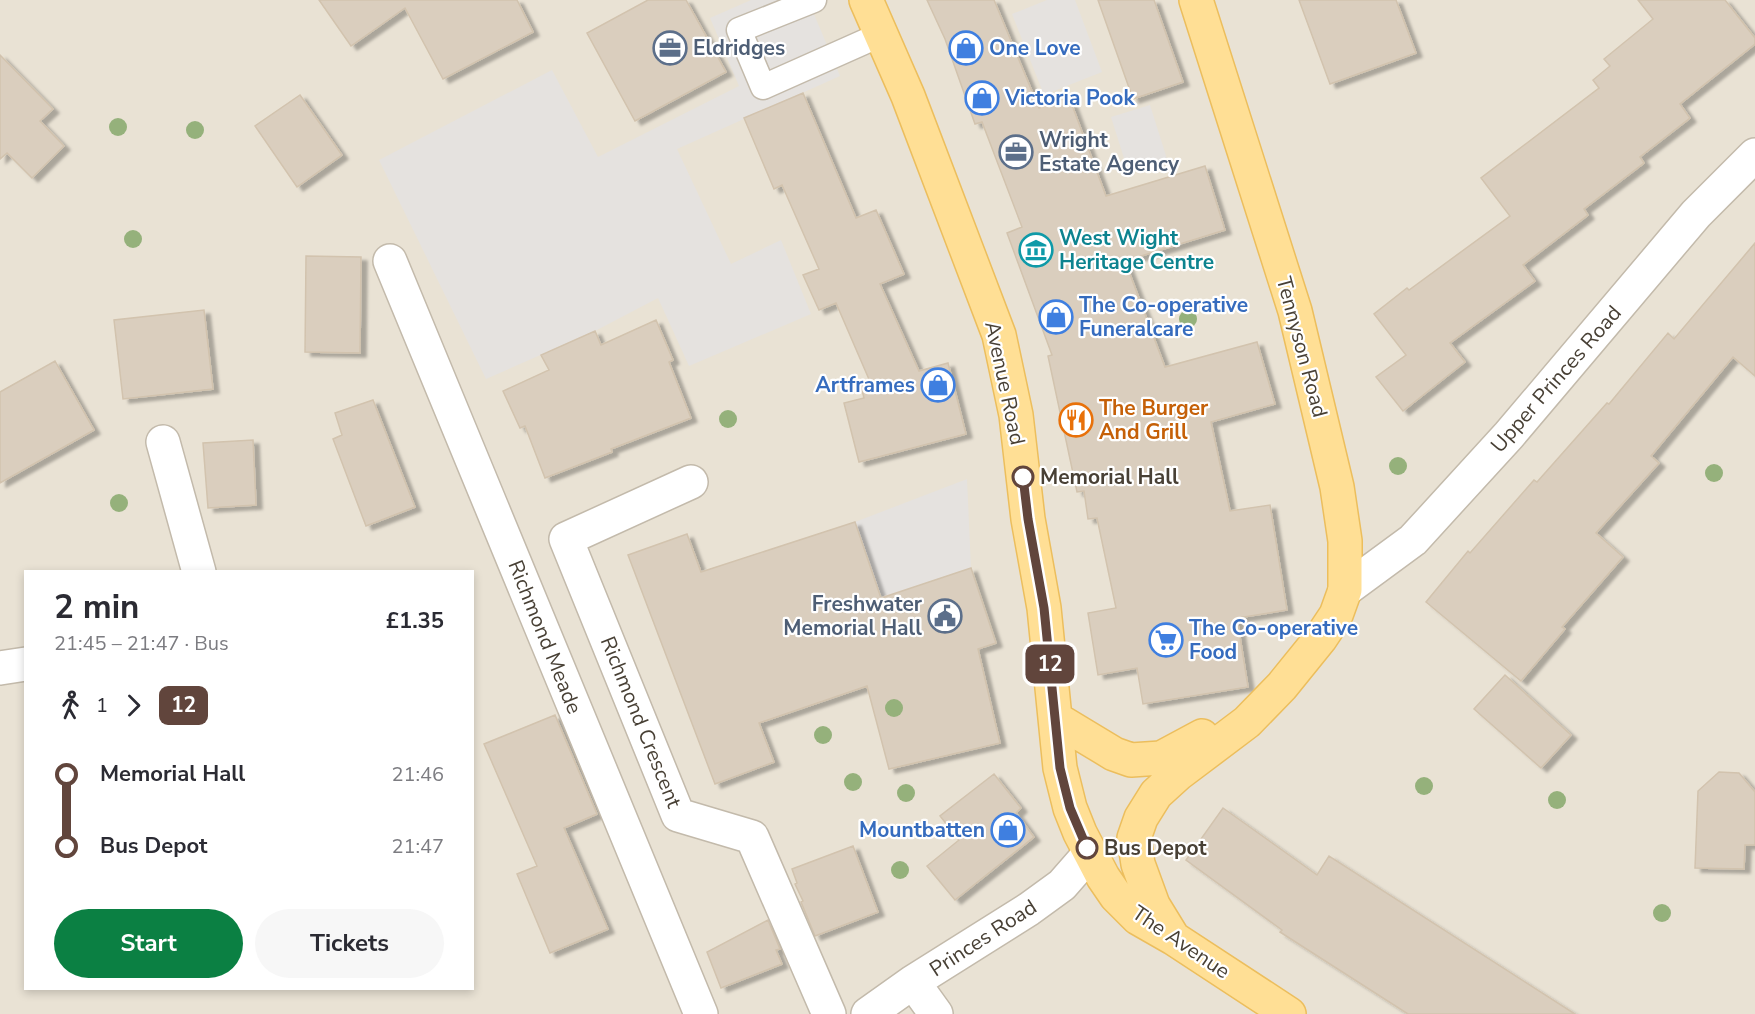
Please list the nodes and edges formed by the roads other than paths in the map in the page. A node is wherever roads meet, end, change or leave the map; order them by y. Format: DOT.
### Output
graph roads {
  1 [pos="814,0"];
  2 [pos="866,0"];
  3 [pos="1196,0"];
  4 [pos="882,34"];
  5 [pos="1755,155"];
  6 [pos="390,261"];
  7 [pos="163,442"];
  8 [pos="692,482"];
  9 [pos="189,567"];
  10 [pos="1345,590"];
  11 [pos="24,664"];
  12 [pos="0,668"];
  13 [pos="1282,686"];
  14 [pos="1056,719"];
  15 [pos="1141,818"];
  16 [pos="1090,853"];
  17 [pos="1173,938"];
  18 [pos="913,982"];
  19 [pos="700,1014"];
  20 [pos="829,1014"];
  21 [pos="868,1014"];
  22 [pos="936,1014"];
  23 [pos="1289,1014"];
  1 -- 4 [label="lane"];
  2 -- 4 [label="main road, Avenue Road"];
  3 -- 10 [label="main road, Tennyson Road"];
  4 -- 14 [label="main road, Avenue Road"];
  5 -- 10 [label="street, Upper Princes Road"];
  6 -- 19 [label="street, Richmond Meade"];
  7 -- 9 [label="street"];
  8 -- 20 [label="street, Richmond Crescent"];
  10 -- 13 [label="main road, Tennyson Road"];
  11 -- 12 [label="street"];
  13 -- 14 [label="main road, Tennyson Road"];
  13 -- 15 [label="main road, Tennyson Road"];
  14 -- 16 [label="main road, Avenue Road"];
  15 -- 16 [label="main road, Tennyson Road"];
  15 -- 17 [label="main road, Tennyson Road"];
  16 -- 17 [label="main road, The Avenue"];
  16 -- 18 [label="street, Princes Road"];
  17 -- 23 [label="main road, The Avenue"];
  18 -- 21 [label="street, Princes Road"];
  18 -- 22 [label="street"];
}
